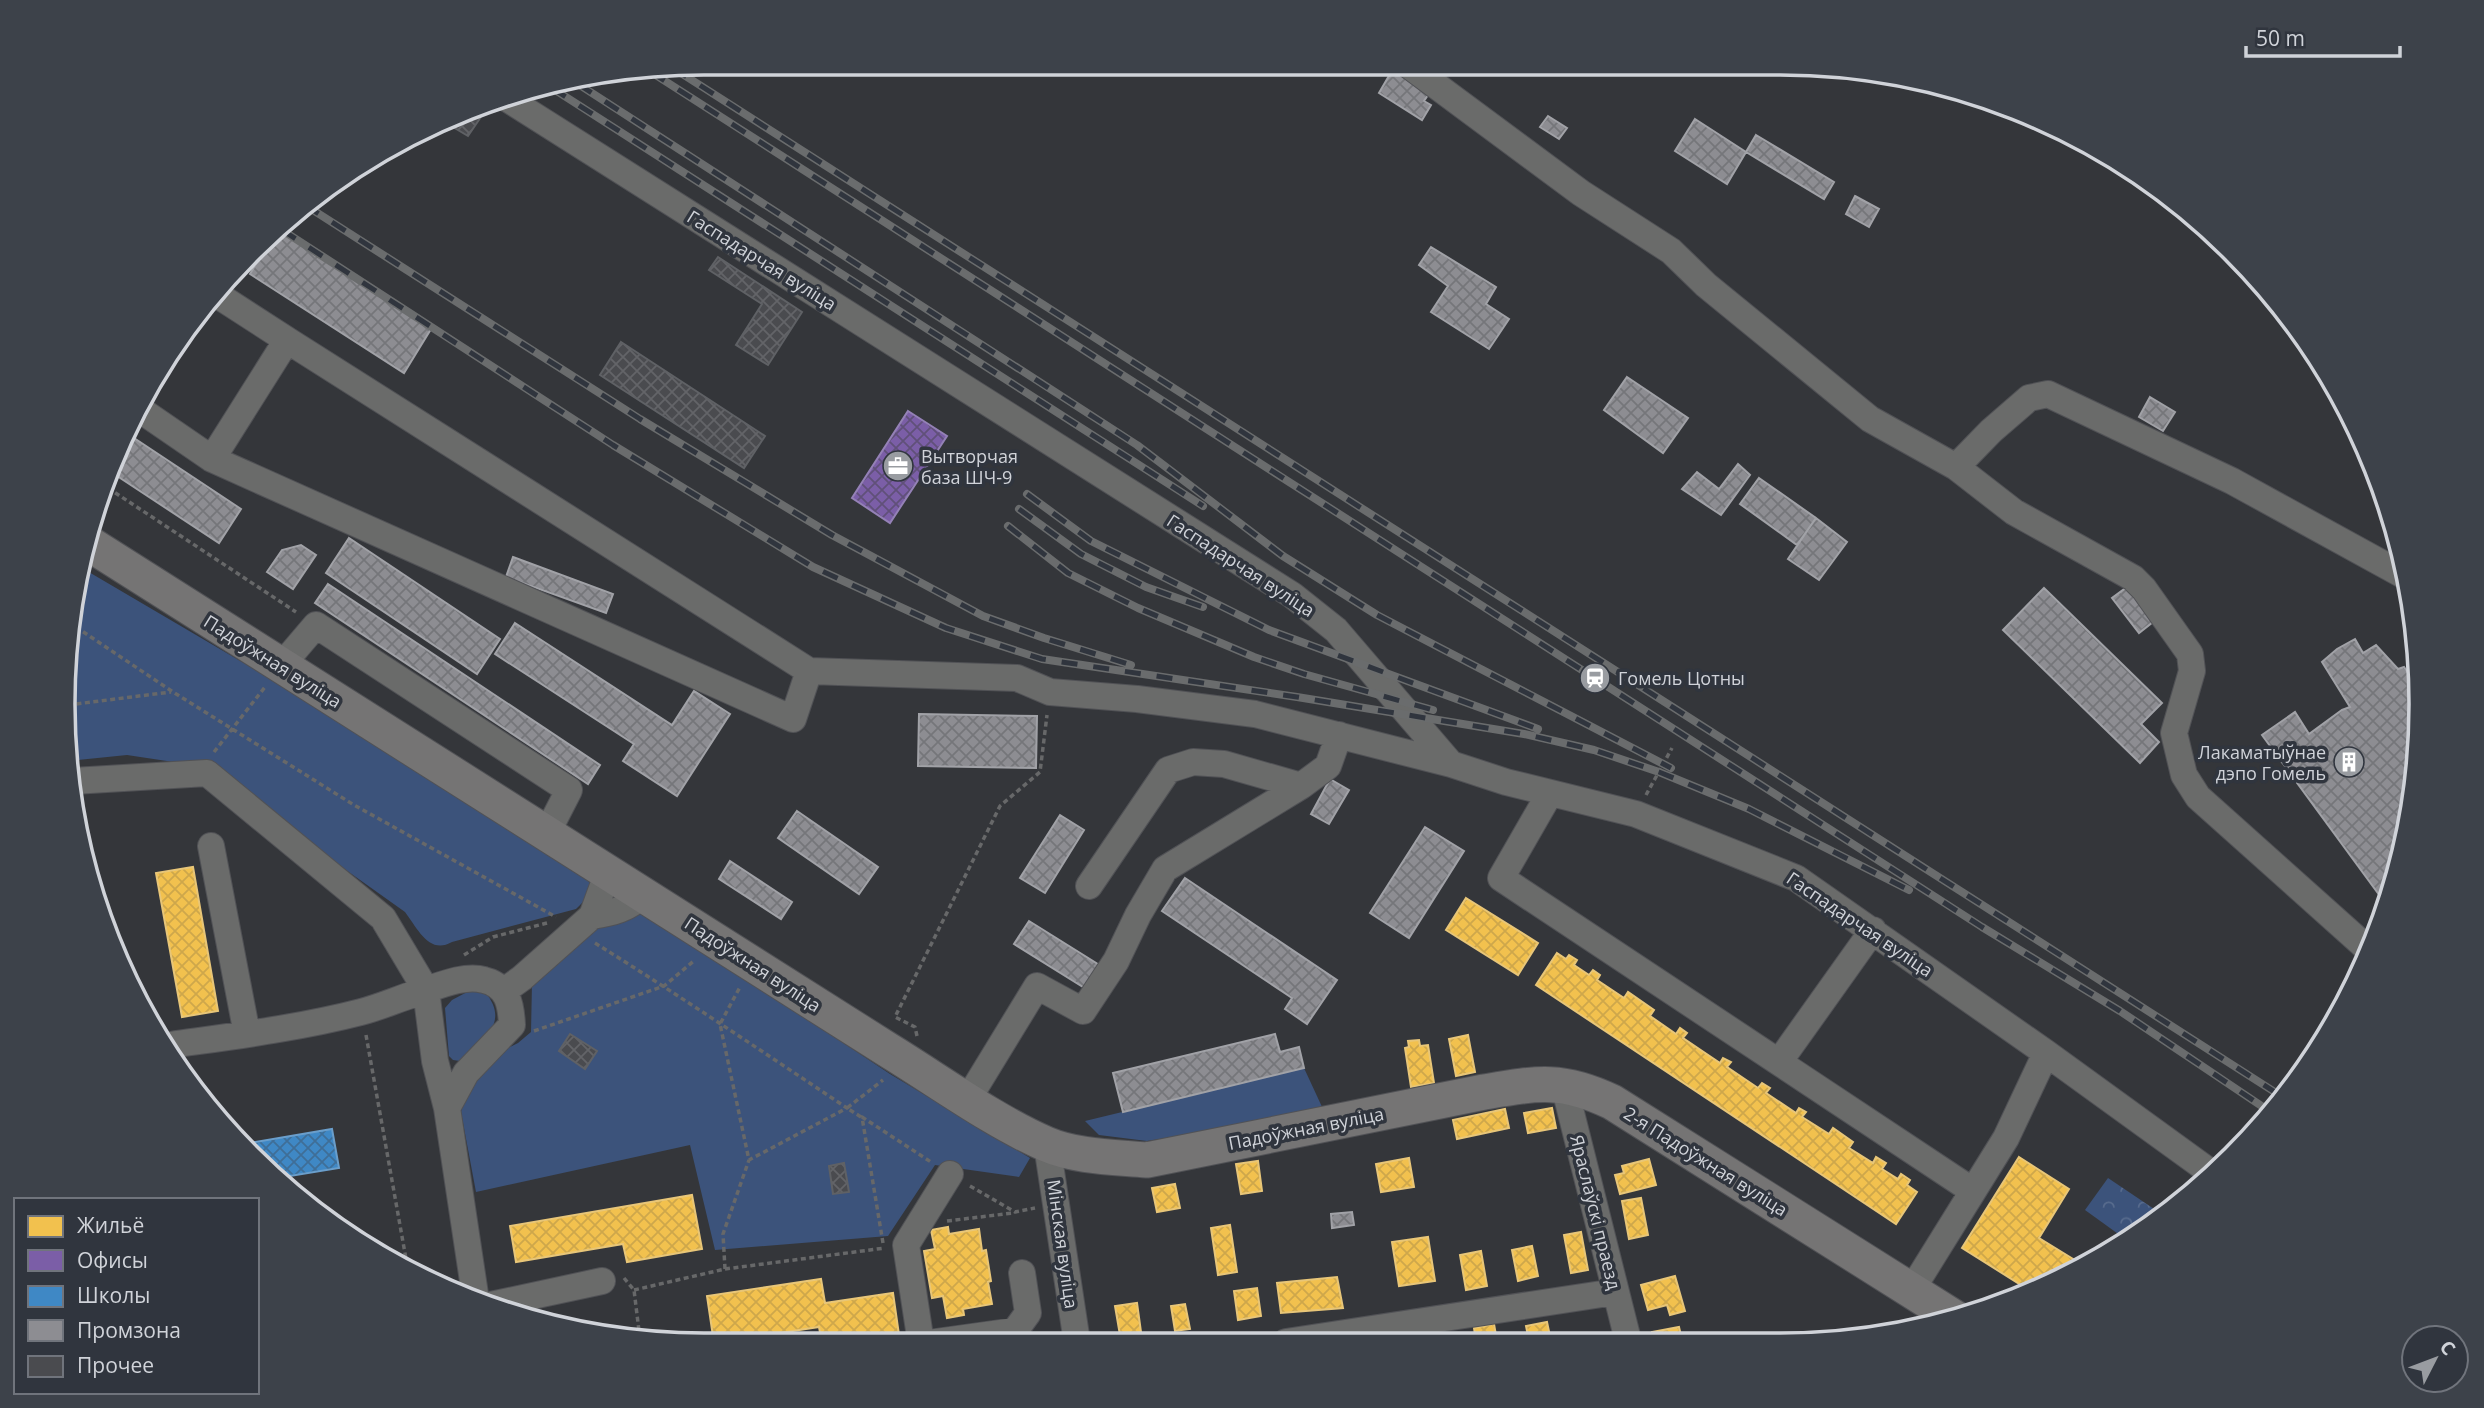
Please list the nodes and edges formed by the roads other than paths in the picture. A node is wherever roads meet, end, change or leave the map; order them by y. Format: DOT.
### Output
graph roads {
  1 [pos="1422,75"];
  2 [pos="517,105"];
  3 [pos="223,299"];
  4 [pos="287,340"];
  5 [pos="146,414"];
  6 [pos="212,459"];
  7 [pos="1956,467"];
  8 [pos="95,548"];
  9 [pos="2394,570"];
  10 [pos="281,666"];
  11 [pos="809,671"];
  12 [pos="1339,736"];
  13 [pos="1451,764"];
  14 [pos="80,781"];
  15 [pos="1301,786"];
  16 [pos="1550,793"];
  17 [pos="547,833"];
  18 [pos="211,846"];
  19 [pos="608,872"];
  20 [pos="1089,886"];
  21 [pos="644,894"];
  22 [pos="584,923"];
  23 [pos="1873,930"];
  24 [pos="2362,943"];
  25 [pos="426,990"];
  26 [pos="504,990"];
  27 [pos="247,1034"];
  28 [pos="176,1044"];
  29 [pos="2046,1053"];
  30 [pos="1779,1062"];
  31 [pos="1564,1084"];
  32 [pos="1484,1091"];
  33 [pos="968,1100"];
  34 [pos="447,1108"];
  35 [pos="1047,1145"];
  36 [pos="2205,1168"];
  37 [pos="950,1174"];
  38 [pos="1973,1191"];
  39 [pos="1022,1273"];
  40 [pos="612,1277"];
  41 [pos="474,1289"];
  42 [pos="1911,1291"];
  43 [pos="1615,1292"];
  44 [pos="508,1301"];
  45 [pos="1943,1311"];
  46 [pos="919,1333"];
  47 [pos="1001,1333"];
  48 [pos="1076,1333"];
  49 [pos="1345,1333"];
  50 [pos="1626,1333"];
  1 -- 7 [label="street"];
  2 -- 13 [label="street, Гаспадарчая вуліца"];
  3 -- 4 [label="street"];
  4 -- 6 [label="street"];
  4 -- 11 [label="street"];
  5 -- 6 [label="street"];
  6 -- 11 [label="street"];
  7 -- 9 [label="street"];
  7 -- 24 [label="street"];
  8 -- 10 [label="main road, Падоўжная вуліца"];
  10 -- 17 [label="main road, Падоўжная вуліца"];
  10 -- 17 [label="street"];
  11 -- 12 [label="street"];
  12 -- 13 [label="street"];
  12 -- 15 [label="street"];
  13 -- 16 [label="street, Гаспадарчая вуліца"];
  14 -- 25 [label="street"];
  15 -- 20 [label="street"];
  15 -- 33 [label="street"];
  16 -- 23 [label="street, Гаспадарчая вуліца"];
  16 -- 30 [label="street"];
  17 -- 19 [label="main road, Падоўжная вуліца"];
  18 -- 27 [label="street"];
  19 -- 21 [label="main road, Падоўжная вуліца"];
  19 -- 22 [label="street"];
  21 -- 22 [label="street"];
  21 -- 33 [label="main road, Падоўжная вуліца"];
  22 -- 26 [label="street"];
  23 -- 29 [label="street, Гаспадарчая вуліца"];
  23 -- 30 [label="street"];
  25 -- 26 [label="street"];
  25 -- 27 [label="street"];
  25 -- 34 [label="street"];
  26 -- 34 [label="street"];
  27 -- 28 [label="street"];
  29 -- 36 [label="street, Гаспадарчая вуліца"];
  29 -- 38 [label="street"];
  30 -- 38 [label="street"];
  31 -- 32 [label="main road, 2-я Падоўжная вуліца"];
  31 -- 42 [label="main road, 2-я Падоўжная вуліца"];
  31 -- 43 [label="street, Яраслаўскі праезд"];
  32 -- 35 [label="main road, Падоўжная вуліца"];
  33 -- 35 [label="main road, Падоўжная вуліца"];
  34 -- 41 [label="street"];
  35 -- 48 [label="street, Мінская вуліца"];
  37 -- 46 [label="street"];
  38 -- 42 [label="street"];
  39 -- 47 [label="street"];
  40 -- 44 [label="street"];
  42 -- 45 [label="main road, 2-я Падоўжная вуліца"];
  43 -- 49 [label="street"];
  43 -- 50 [label="street, Яраслаўскі праезд"];
}
